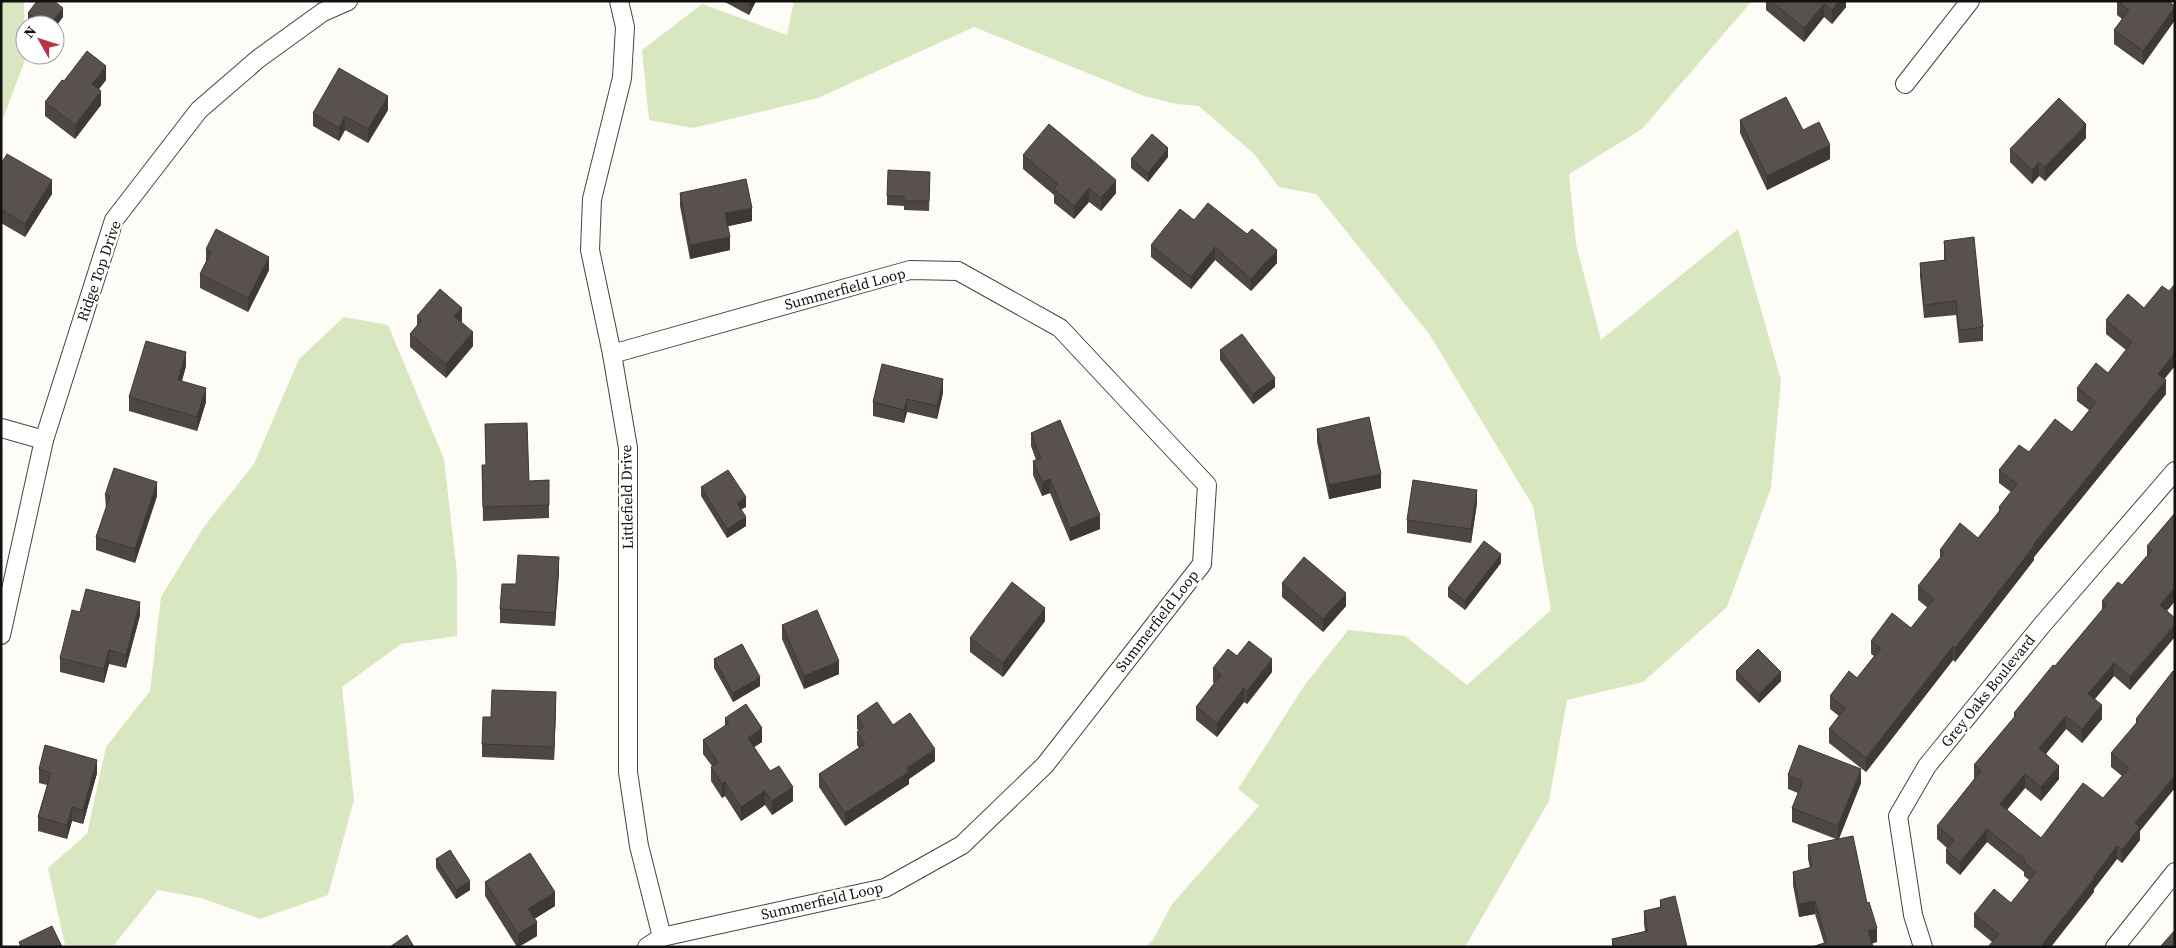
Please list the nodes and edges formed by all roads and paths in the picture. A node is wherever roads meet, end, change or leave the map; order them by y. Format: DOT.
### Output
graph roads {
  1 [pos="348,1"];
  2 [pos="619,1"];
  3 [pos="1970,1"];
  4 [pos="1905,84"];
  5 [pos="612,354"];
  6 [pos="1,428"];
  7 [pos="44,440"];
  8 [pos="2175,472"];
  9 [pos="1,635"];
  10 [pos="2175,872"];
  11 [pos="662,937"];
  12 [pos="647,947"];
  13 [pos="1923,947"];
  14 [pos="2115,947"];
  1 -- 7 [label="street, Ridge Top Drive"];
  2 -- 5 [label="street, Littlefield Drive"];
  3 -- 4 [label="street"];
  5 -- 11 [label="street, Littlefield Drive"];
  5 -- 11 [label="street, Summerfield Loop"];
  6 -- 7 [label="street"];
  7 -- 9 [label="street, Ridge Top Drive"];
  8 -- 13 [label="street, Grey Oaks Boulevard"];
  10 -- 14 [label="street"];
  11 -- 12 [label="street, Summerfield Loop"];
}
